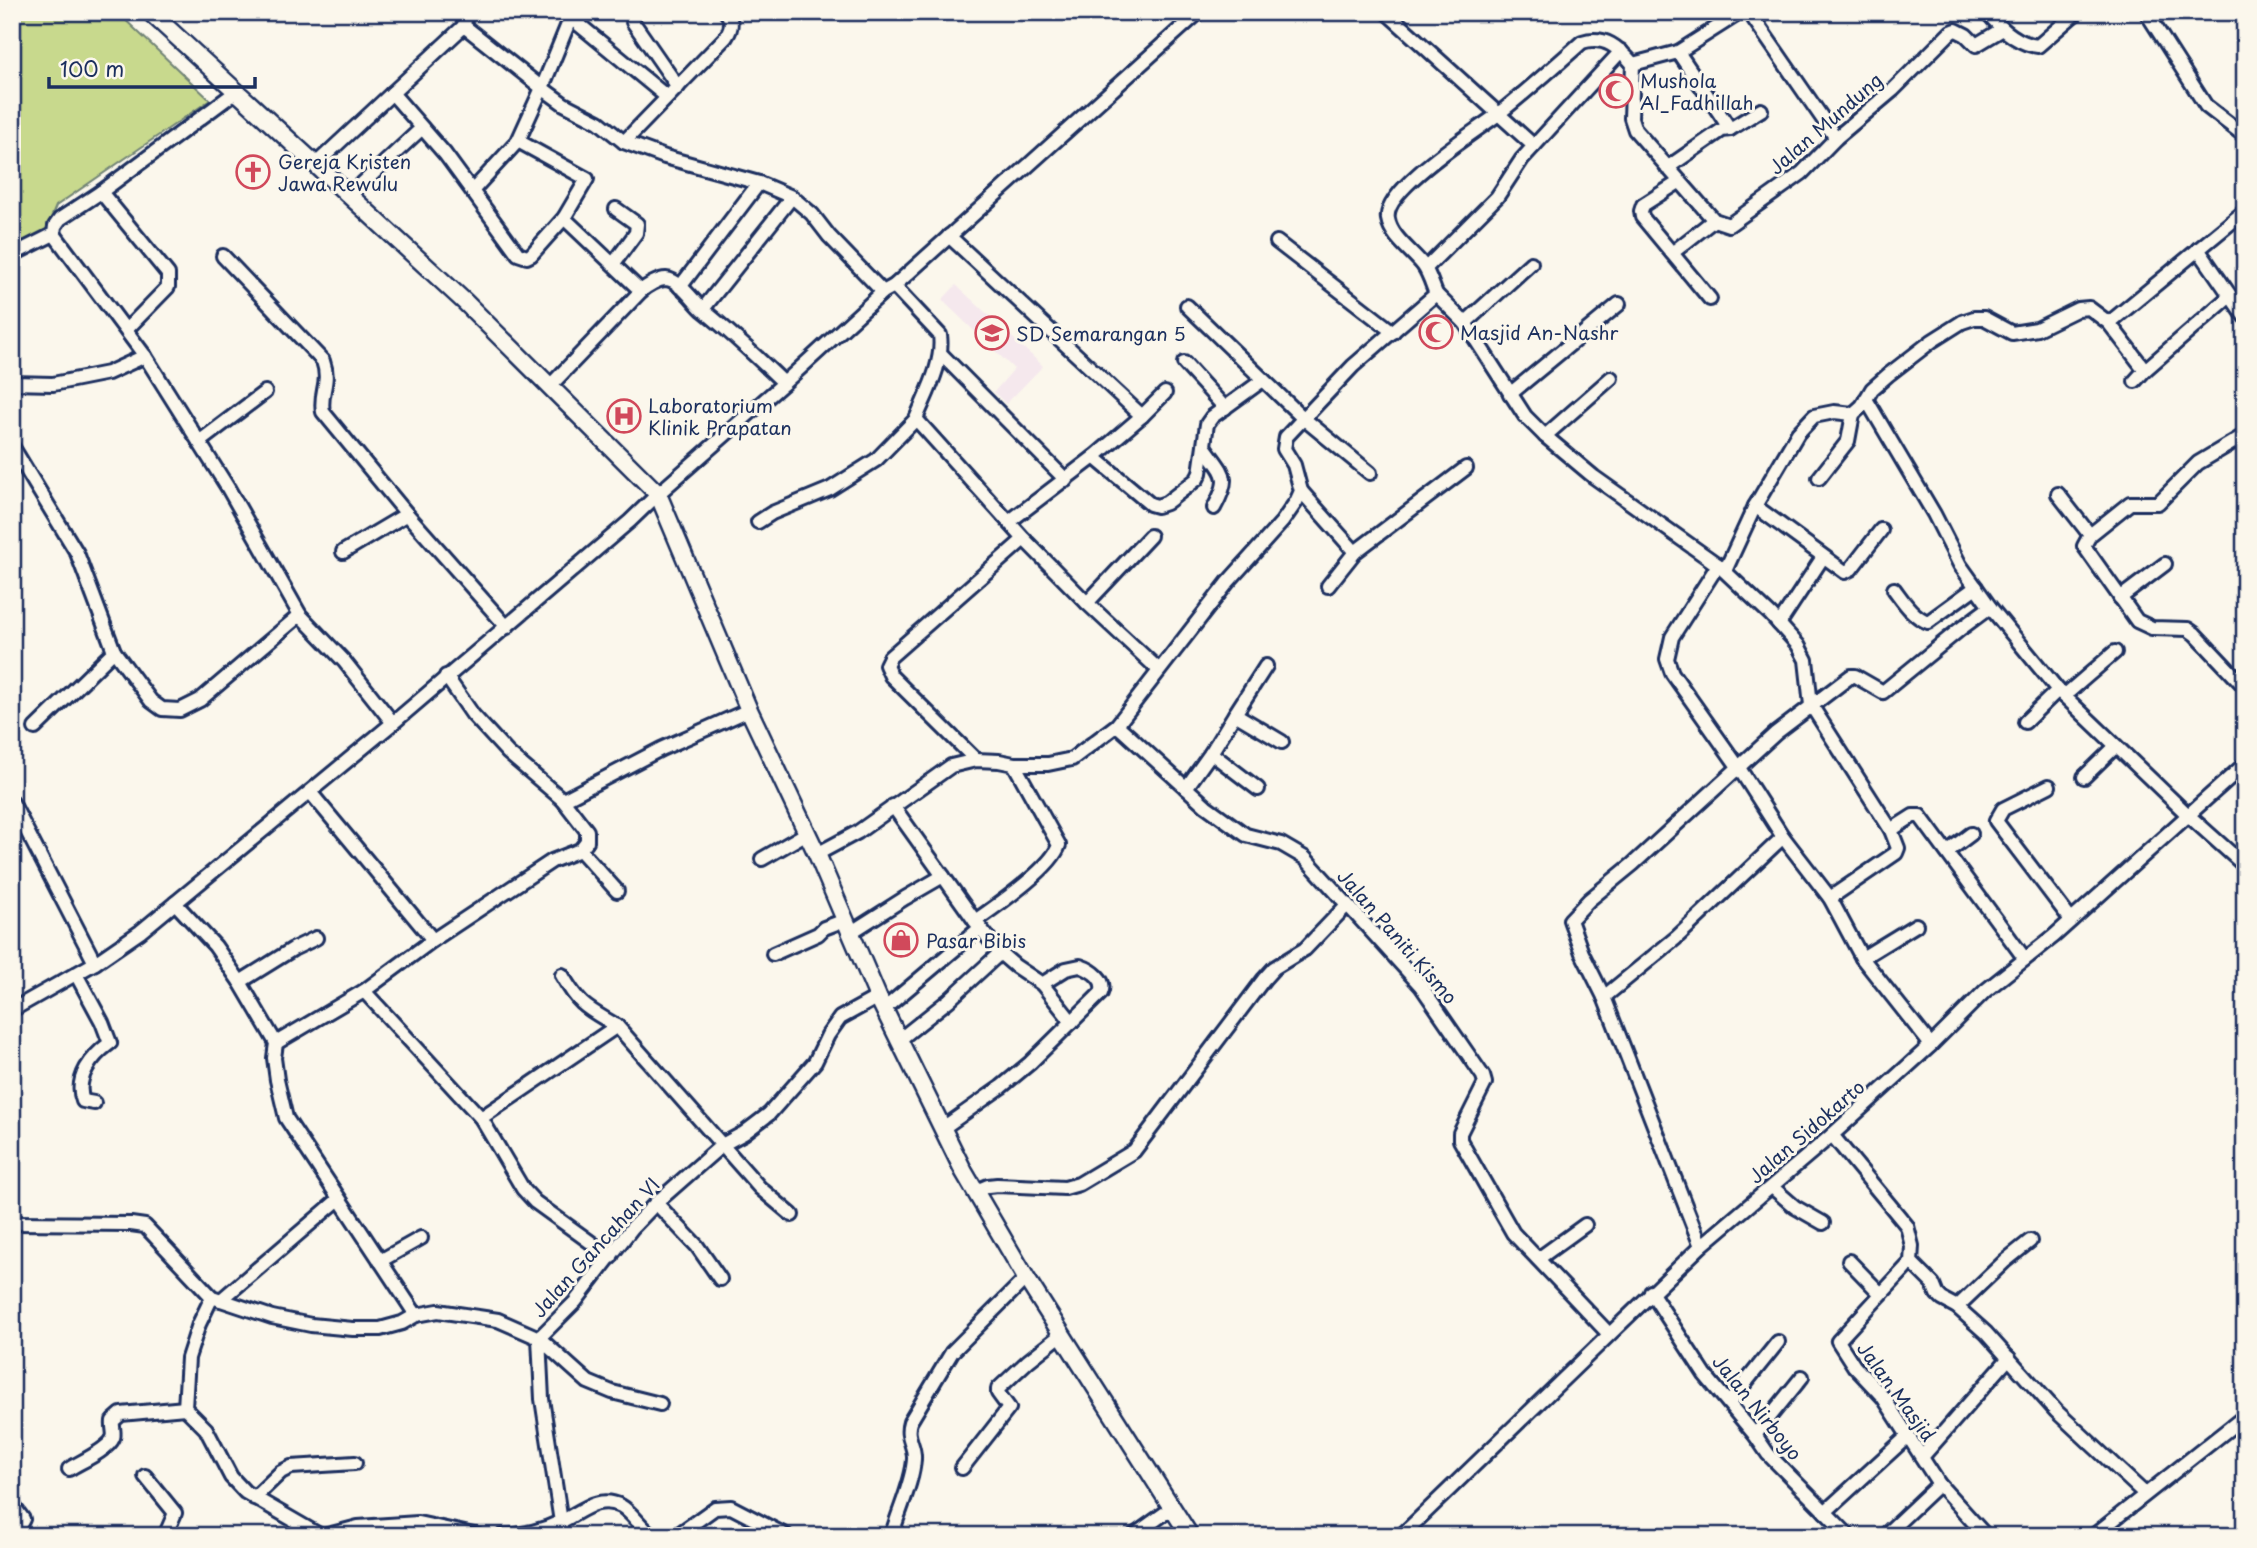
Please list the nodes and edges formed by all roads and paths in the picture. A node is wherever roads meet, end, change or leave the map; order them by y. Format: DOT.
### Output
graph roads {
  1 [pos="150,12"];
  2 [pos="726,12"];
  3 [pos="1199,12"];
  4 [pos="1387,12"];
  5 [pos="1741,12"];
  6 [pos="1749,12"];
  7 [pos="1987,12"];
  8 [pos="2077,12"];
  9 [pos="2146,12"];
  10 [pos="572,15"];
  11 [pos="465,19"];
  12 [pos="633,22"];
  13 [pos="2001,30"];
  14 [pos="1621,51"];
  15 [pos="1678,52"];
  16 [pos="1633,64"];
  17 [pos="678,86"];
  18 [pos="542,88"];
  19 [pos="237,91"];
  20 [pos="392,93"];
  21 [pos="667,97"];
  22 [pos="1761,110"];
  23 [pos="1497,115"];
  24 [pos="422,128"];
  25 [pos="1730,129"];
  26 [pos="2242,130"];
  27 [pos="1836,138"];
  28 [pos="518,141"];
  29 [pos="624,142"];
  30 [pos="1534,146"];
  31 [pos="316,164"];
  32 [pos="1667,168"];
  33 [pos="1679,182"];
  34 [pos="759,183"];
  35 [pos="473,190"];
  36 [pos="101,192"];
  37 [pos="349,195"];
  38 [pos="792,197"];
  39 [pos="616,209"];
  40 [pos="2245,211"];
  41 [pos="564,218"];
  42 [pos="1714,220"];
  43 [pos="54,234"];
  44 [pos="948,236"];
  45 [pos="1277,242"];
  46 [pos="2199,249"];
  47 [pos="1672,253"];
  48 [pos="12,255"];
  49 [pos="223,257"];
  50 [pos="614,263"];
  51 [pos="1531,263"];
  52 [pos="1426,268"];
  53 [pos="680,287"];
  54 [pos="888,289"];
  55 [pos="642,291"];
  56 [pos="1436,294"];
  57 [pos="2230,296"];
  58 [pos="1710,299"];
  59 [pos="1619,304"];
  60 [pos="1187,306"];
  61 [pos="703,309"];
  62 [pos="2245,317"];
  63 [pos="1465,323"];
  64 [pos="2109,323"];
  65 [pos="127,329"];
  66 [pos="1393,332"];
  67 [pos="940,353"];
  68 [pos="145,356"];
  69 [pos="1184,363"];
  70 [pos="2145,370"];
  71 [pos="1611,378"];
  72 [pos="1263,380"];
  73 [pos="2135,382"];
  74 [pos="12,383"];
  75 [pos="784,383"];
  76 [pos="550,386"];
  77 [pos="265,392"];
  78 [pos="1165,393"];
  79 [pos="1510,394"];
  80 [pos="1866,399"];
  81 [pos="1224,408"];
  82 [pos="1853,414"];
  83 [pos="1142,416"];
  84 [pos="1303,418"];
  85 [pos="916,419"];
  86 [pos="2245,435"];
  87 [pos="1545,436"];
  88 [pos="199,442"];
  89 [pos="12,446"];
  90 [pos="1204,446"];
  91 [pos="1094,457"];
  92 [pos="1466,468"];
  93 [pos="1370,473"];
  94 [pos="1819,478"];
  95 [pos="1066,480"];
  96 [pos="1301,491"];
  97 [pos="658,494"];
  98 [pos="2058,494"];
  99 [pos="1755,506"];
  100 [pos="1214,508"];
  101 [pos="407,514"];
  102 [pos="1010,521"];
  103 [pos="758,522"];
  104 [pos="1881,530"];
  105 [pos="1150,536"];
  106 [pos="2090,536"];
  107 [pos="1024,539"];
  108 [pos="343,552"];
  109 [pos="1355,552"];
  110 [pos="1823,557"];
  111 [pos="2165,564"];
  112 [pos="1722,568"];
  113 [pos="1328,586"];
  114 [pos="1976,587"];
  115 [pos="1894,589"];
  116 [pos="2120,598"];
  117 [pos="1087,603"];
  118 [pos="1990,607"];
  119 [pos="300,615"];
  120 [pos="1779,624"];
  121 [pos="507,627"];
  122 [pos="114,651"];
  123 [pos="2115,652"];
  124 [pos="1266,666"];
  125 [pos="1159,670"];
  126 [pos="446,676"];
  127 [pos="2245,687"];
  128 [pos="2061,693"];
  129 [pos="1811,705"];
  130 [pos="750,710"];
  131 [pos="1235,714"];
  132 [pos="2025,722"];
  133 [pos="393,723"];
  134 [pos="1117,725"];
  135 [pos="36,728"];
  136 [pos="1282,742"];
  137 [pos="2116,746"];
  138 [pos="1211,753"];
  139 [pos="976,760"];
  140 [pos="1014,764"];
  141 [pos="2245,764"];
  142 [pos="1739,768"];
  143 [pos="2084,777"];
  144 [pos="2049,786"];
  145 [pos="1186,788"];
  146 [pos="1258,789"];
  147 [pos="310,792"];
  148 [pos="563,800"];
  149 [pos="12,802"];
  150 [pos="893,806"];
  151 [pos="2188,815"];
  152 [pos="1891,830"];
  153 [pos="807,833"];
  154 [pos="1971,834"];
  155 [pos="1783,837"];
  156 [pos="580,850"];
  157 [pos="1947,852"];
  158 [pos="817,854"];
  159 [pos="762,859"];
  160 [pos="2245,866"];
  161 [pos="943,876"];
  162 [pos="617,891"];
  163 [pos="1830,898"];
  164 [pos="175,903"];
  165 [pos="1347,905"];
  166 [pos="2071,920"];
  167 [pos="978,924"];
  168 [pos="1916,925"];
  169 [pos="848,926"];
  170 [pos="316,938"];
  171 [pos="433,940"];
  172 [pos="1000,953"];
  173 [pos="773,954"];
  174 [pos="1862,958"];
  175 [pos="2025,959"];
  176 [pos="94,963"];
  177 [pos="76,974"];
  178 [pos="562,975"];
  179 [pos="240,982"];
  180 [pos="1042,984"];
  181 [pos="363,991"];
  182 [pos="1604,997"];
  183 [pos="881,1003"];
  184 [pos="12,1010"];
  185 [pos="1072,1022"];
  186 [pos="617,1026"];
  187 [pos="899,1040"];
  188 [pos="276,1044"];
  189 [pos="1931,1045"];
  190 [pos="94,1103"];
  191 [pos="481,1118"];
  192 [pos="943,1128"];
  193 [pos="1832,1135"];
  194 [pos="722,1145"];
  195 [pos="1772,1187"];
  196 [pos="976,1191"];
  197 [pos="340,1199"];
  198 [pos="656,1203"];
  199 [pos="792,1215"];
  200 [pos="12,1223"];
  201 [pos="1824,1223"];
  202 [pos="1586,1225"];
  203 [pos="421,1238"];
  204 [pos="2030,1241"];
  205 [pos="1701,1246"];
  206 [pos="611,1257"];
  207 [pos="1538,1259"];
  208 [pos="380,1261"];
  209 [pos="1849,1261"];
  210 [pos="1911,1262"];
  211 [pos="1026,1278"];
  212 [pos="720,1279"];
  213 [pos="1651,1292"];
  214 [pos="1881,1294"];
  215 [pos="216,1298"];
  216 [pos="1957,1307"];
  217 [pos="416,1315"];
  218 [pos="1062,1334"];
  219 [pos="1609,1334"];
  220 [pos="539,1338"];
  221 [pos="1778,1342"];
  222 [pos="2009,1358"];
  223 [pos="1802,1377"];
  224 [pos="1729,1403"];
  225 [pos="660,1404"];
  226 [pos="185,1408"];
  227 [pos="2245,1416"];
  228 [pos="1755,1435"];
  229 [pos="1908,1436"];
  230 [pos="1922,1457"];
  231 [pos="355,1463"];
  232 [pos="962,1468"];
  233 [pos="69,1469"];
  234 [pos="145,1476"];
  235 [pos="1939,1484"];
  236 [pos="2145,1494"];
  237 [pos="254,1498"];
  238 [pos="12,1504"];
  239 [pos="1172,1508"];
  240 [pos="1825,1512"];
  241 [pos="561,1522"];
  242 [pos="386,1530"];
  243 [pos="896,1533"];
  244 [pos="14,1536"];
  245 [pos="165,1536"];
  246 [pos="323,1536"];
  247 [pos="479,1536"];
  248 [pos="502,1536"];
  249 [pos="561,1536"];
  250 [pos="653,1536"];
  251 [pos="676,1536"];
  252 [pos="787,1536"];
  253 [pos="1133,1536"];
  254 [pos="1190,1536"];
  255 [pos="1401,1536"];
  256 [pos="1849,1536"];
  257 [pos="1884,1536"];
  258 [pos="1986,1536"];
  259 [pos="2093,1536"];
  1 -- 19 [label="main road"];
  2 -- 17 [label="street"];
  3 -- 44 [label="street"];
  4 -- 23 [label="street"];
  5 -- 15 [label="street"];
  6 -- 27 [label="street"];
  7 -- 13 [label="street"];
  8 -- 13 [label="street"];
  9 -- 26 [label="street"];
  10 -- 18 [label="street"];
  10 -- 21 [label="street"];
  11 -- 18 [label="street"];
  11 -- 20 [label="street"];
  12 -- 17 [label="street"];
  13 -- 27 [label="street, Jalan Mundung"];
  14 -- 16 [label="street"];
  14 -- 23 [label="street"];
  14 -- 30 [label="street"];
  15 -- 16 [label="street"];
  15 -- 25 [label="street"];
  16 -- 32 [label="street"];
  17 -- 21 [label="street"];
  18 -- 28 [label="street"];
  18 -- 29 [label="street"];
  19 -- 31 [label="main road"];
  19 -- 36 [label="street"];
  20 -- 24 [label="street"];
  20 -- 31 [label="street"];
  21 -- 29 [label="street"];
  22 -- 25 [label="street"];
  23 -- 30 [label="street"];
  23 -- 52 [label="street"];
  24 -- 35 [label="street"];
  24 -- 37 [label="street"];
  25 -- 32 [label="street"];
  27 -- 42 [label="street, Jalan Mundung"];
  28 -- 35 [label="street"];
  28 -- 41 [label="street"];
  29 -- 34 [label="street"];
  30 -- 52 [label="street"];
  31 -- 37 [label="main road"];
  32 -- 33 [label="street"];
  33 -- 42 [label="street"];
  33 -- 47 [label="street"];
  34 -- 38 [label="street"];
  34 -- 53 [label="street"];
  35 -- 41 [label="street"];
  36 -- 43 [label="street"];
  36 -- 65 [label="street"];
  37 -- 76 [label="main road"];
  38 -- 54 [label="street"];
  38 -- 61 [label="street"];
  39 -- 50 [label="street"];
  40 -- 46 [label="street"];
  41 -- 50 [label="street"];
  42 -- 47 [label="street"];
  43 -- 48 [label="street"];
  43 -- 65 [label="street"];
  44 -- 54 [label="street"];
  44 -- 83 [label="street"];
  45 -- 66 [label="street"];
  46 -- 57 [label="street"];
  46 -- 64 [label="street"];
  47 -- 58 [label="street"];
  49 -- 101 [label="street"];
  50 -- 55 [label="street"];
  51 -- 63 [label="street"];
  52 -- 56 [label="street"];
  53 -- 55 [label="street"];
  53 -- 61 [label="street"];
  54 -- 67 [label="street"];
  54 -- 75 [label="street"];
  55 -- 76 [label="street"];
  56 -- 63 [label="street"];
  56 -- 66 [label="street"];
  57 -- 62 [label="street"];
  57 -- 70 [label="street"];
  59 -- 79 [label="street"];
  60 -- 72 [label="street"];
  61 -- 75 [label="street"];
  63 -- 79 [label="street"];
  64 -- 70 [label="street"];
  64 -- 80 [label="street"];
  65 -- 68 [label="street"];
  66 -- 84 [label="street"];
  67 -- 85 [label="street"];
  67 -- 95 [label="street"];
  68 -- 74 [label="street"];
  68 -- 88 [label="street"];
  69 -- 81 [label="street"];
  70 -- 73 [label="street"];
  71 -- 87 [label="street"];
  72 -- 81 [label="street"];
  72 -- 84 [label="street"];
  75 -- 97 [label="street"];
  76 -- 97 [label="main road"];
  77 -- 88 [label="street"];
  78 -- 83 [label="street"];
  79 -- 87 [label="street"];
  80 -- 82 [label="street"];
  80 -- 114 [label="street"];
  81 -- 90 [label="street"];
  82 -- 94 [label="street"];
  82 -- 99 [label="street"];
  83 -- 91 [label="street"];
  84 -- 93 [label="street"];
  84 -- 96 [label="street"];
  85 -- 102 [label="street"];
  85 -- 103 [label="street"];
  86 -- 106 [label="street"];
  87 -- 112 [label="street"];
  88 -- 119 [label="street"];
  89 -- 122 [label="street"];
  90 -- 91 [label="street"];
  90 -- 100 [label="street"];
  91 -- 95 [label="street"];
  92 -- 109 [label="street"];
  95 -- 102 [label="street"];
  96 -- 109 [label="street"];
  96 -- 125 [label="street"];
  97 -- 121 [label="street"];
  97 -- 130 [label="main road"];
  98 -- 106 [label="street"];
  99 -- 110 [label="street"];
  99 -- 112 [label="street"];
  101 -- 108 [label="street"];
  101 -- 121 [label="street"];
  102 -- 107 [label="street"];
  104 -- 110 [label="street"];
  105 -- 117 [label="street"];
  106 -- 116 [label="street"];
  107 -- 117 [label="street"];
  107 -- 139 [label="street"];
  109 -- 113 [label="street"];
  110 -- 120 [label="street"];
  111 -- 116 [label="street"];
  112 -- 120 [label="street"];
  112 -- 142 [label="street"];
  114 -- 115 [label="street"];
  114 -- 118 [label="street"];
  116 -- 127 [label="street"];
  117 -- 125 [label="street"];
  118 -- 128 [label="street"];
  118 -- 129 [label="street"];
  119 -- 122 [label="street"];
  119 -- 133 [label="street"];
  120 -- 129 [label="street"];
  121 -- 126 [label="street"];
  122 -- 135 [label="street"];
  123 -- 128 [label="street"];
  124 -- 131 [label="street"];
  125 -- 134 [label="street"];
  126 -- 133 [label="street"];
  126 -- 148 [label="street"];
  128 -- 132 [label="street"];
  128 -- 137 [label="street"];
  129 -- 142 [label="street"];
  129 -- 152 [label="street"];
  130 -- 148 [label="street"];
  130 -- 153 [label="main road"];
  131 -- 136 [label="street"];
  131 -- 138 [label="street"];
  133 -- 147 [label="street"];
  134 -- 140 [label="street"];
  134 -- 145 [label="street, Jalan Paniti Kismo"];
  137 -- 143 [label="street"];
  137 -- 151 [label="street"];
  138 -- 145 [label="street"];
  138 -- 146 [label="street"];
  139 -- 140 [label="street"];
  139 -- 150 [label="street"];
  140 -- 167 [label="street, Jalan Gancahan VI"];
  141 -- 151 [label="street, Jalan Sidokarto"];
  142 -- 155 [label="street"];
  142 -- 182 [label="street"];
  144 -- 166 [label="street"];
  145 -- 165 [label="street, Jalan Paniti Kismo"];
  147 -- 164 [label="street"];
  147 -- 171 [label="street"];
  148 -- 156 [label="street"];
  149 -- 176 [label="street"];
  150 -- 158 [label="street"];
  150 -- 161 [label="street"];
  151 -- 160 [label="street"];
  151 -- 166 [label="street, Jalan Sidokarto"];
  152 -- 157 [label="street"];
  152 -- 163 [label="street"];
  153 -- 158 [label="main road"];
  153 -- 159 [label="street"];
  154 -- 157 [label="street"];
  155 -- 163 [label="street"];
  155 -- 182 [label="street"];
  156 -- 162 [label="street"];
  156 -- 171 [label="street"];
  157 -- 175 [label="street"];
  158 -- 169 [label="main road"];
  161 -- 167 [label="street"];
  161 -- 169 [label="street"];
  163 -- 174 [label="street"];
  164 -- 176 [label="street"];
  164 -- 179 [label="street"];
  165 -- 196 [label="street"];
  165 -- 207 [label="street, Jalan Paniti Kismo"];
  166 -- 175 [label="street, Jalan Sidokarto"];
  167 -- 172 [label="street"];
  167 -- 183 [label="street, Jalan Gancahan VI"];
  168 -- 174 [label="street"];
  169 -- 173 [label="street"];
  169 -- 183 [label="main road"];
  170 -- 179 [label="street"];
  171 -- 181 [label="street"];
  172 -- 180 [label="street"];
  172 -- 187 [label="street"];
  174 -- 189 [label="street"];
  175 -- 189 [label="street, Jalan Sidokarto"];
  176 -- 177 [label="street"];
  177 -- 184 [label="street"];
  177 -- 190 [label="street"];
  178 -- 186 [label="street"];
  179 -- 188 [label="street"];
  180 -- 185 [label="street"];
  180 -- 185 [label="street"];
  181 -- 188 [label="street"];
  181 -- 191 [label="street"];
  182 -- 205 [label="street"];
  183 -- 187 [label="main road"];
  183 -- 194 [label="street, Jalan Gancahan VI"];
  185 -- 192 [label="street"];
  186 -- 191 [label="street"];
  186 -- 194 [label="street"];
  187 -- 192 [label="main road"];
  188 -- 197 [label="street"];
  189 -- 193 [label="street, Jalan Sidokarto"];
  191 -- 206 [label="street"];
  192 -- 196 [label="main road"];
  193 -- 195 [label="street, Jalan Sidokarto"];
  193 -- 210 [label="street"];
  194 -- 198 [label="street, Jalan Gancahan VI"];
  194 -- 199 [label="street"];
  195 -- 201 [label="street"];
  195 -- 205 [label="street, Jalan Sidokarto"];
  196 -- 211 [label="main road"];
  197 -- 208 [label="street"];
  197 -- 215 [label="street"];
  198 -- 206 [label="street, Jalan Gancahan VI"];
  198 -- 212 [label="street"];
  200 -- 215 [label="street, Jalan Gancahan VI"];
  202 -- 207 [label="street"];
  203 -- 208 [label="street"];
  204 -- 216 [label="street"];
  205 -- 213 [label="street, Jalan Sidokarto"];
  206 -- 220 [label="street, Jalan Gancahan VI"];
  207 -- 219 [label="street, Jalan Paniti Kismo"];
  208 -- 217 [label="street"];
  209 -- 214 [label="street"];
  210 -- 214 [label="street, Jalan Masjid"];
  210 -- 216 [label="street"];
  211 -- 218 [label="main road"];
  211 -- 243 [label="street"];
  213 -- 219 [label="street, Jalan Sidokarto"];
  213 -- 224 [label="street, Jalan Nirboyo"];
  214 -- 229 [label="street, Jalan Masjid"];
  215 -- 217 [label="street, Jalan Gancahan VI"];
  215 -- 226 [label="street"];
  216 -- 222 [label="street"];
  217 -- 220 [label="street, Jalan Gancahan VI"];
  218 -- 232 [label="street"];
  218 -- 239 [label="main road"];
  219 -- 255 [label="street, Jalan Sidokarto"];
  220 -- 225 [label="street"];
  220 -- 241 [label="street"];
  221 -- 224 [label="street"];
  222 -- 230 [label="street"];
  222 -- 236 [label="street"];
  223 -- 228 [label="street"];
  224 -- 228 [label="street, Jalan Nirboyo"];
  226 -- 233 [label="street"];
  226 -- 237 [label="street"];
  227 -- 236 [label="street"];
  228 -- 240 [label="street, Jalan Nirboyo"];
  229 -- 230 [label="street, Jalan Masjid"];
  229 -- 240 [label="street"];
  230 -- 235 [label="street, Jalan Masjid"];
  231 -- 237 [label="street"];
  234 -- 245 [label="street"];
  235 -- 257 [label="street"];
  235 -- 258 [label="street, Jalan Masjid"];
  236 -- 259 [label="street"];
  237 -- 246 [label="street"];
  238 -- 244 [label="street"];
  239 -- 253 [label="street"];
  239 -- 254 [label="main road"];
  240 -- 256 [label="street, Jalan Nirboyo"];
  241 -- 248 [label="street"];
  241 -- 249 [label="street"];
  241 -- 250 [label="street"];
  242 -- 246 [label="street"];
  242 -- 247 [label="street"];
  251 -- 252 [label="street"];
}
